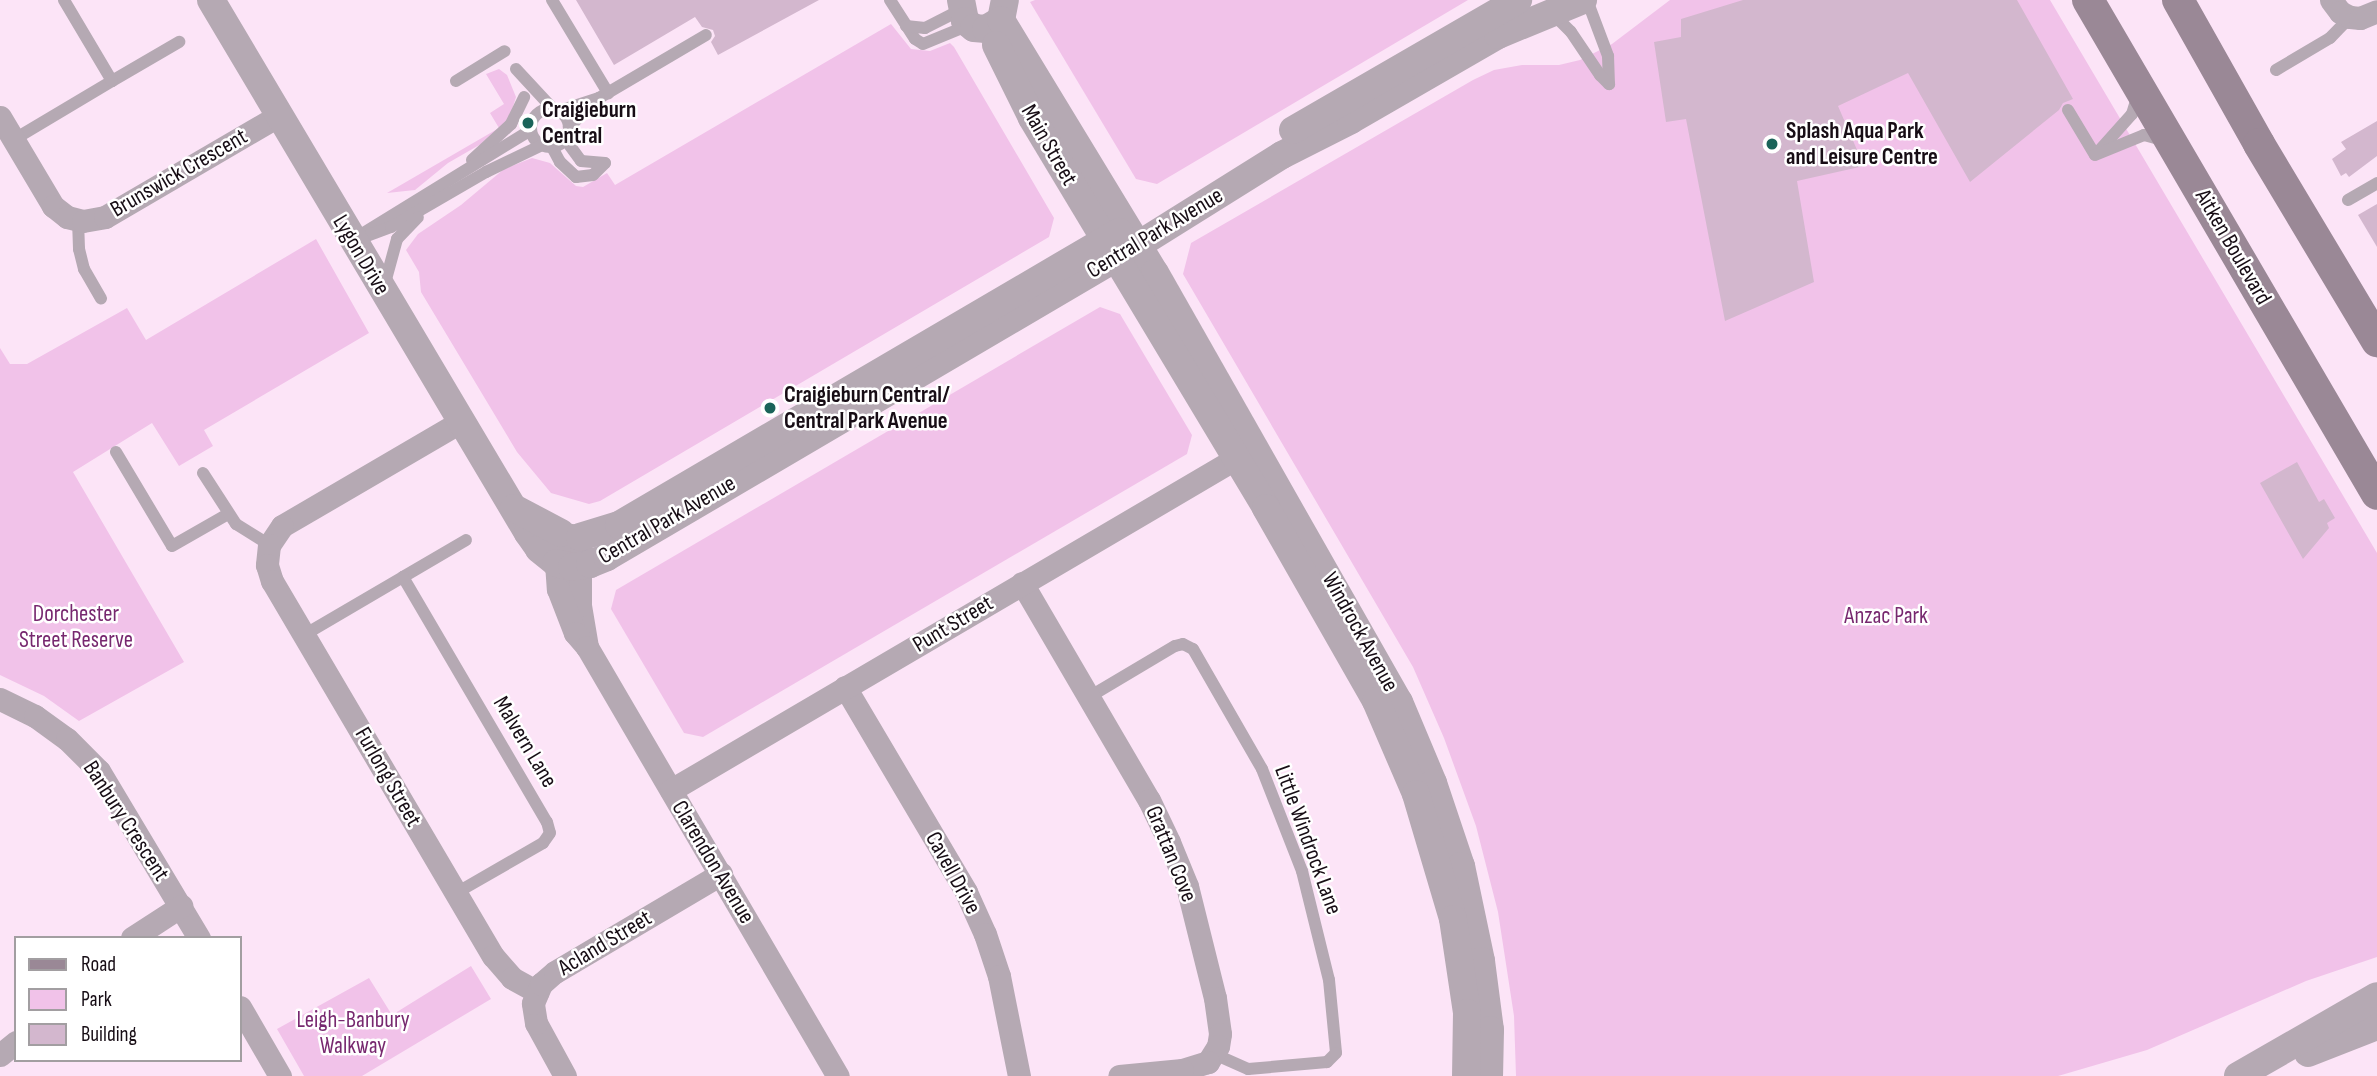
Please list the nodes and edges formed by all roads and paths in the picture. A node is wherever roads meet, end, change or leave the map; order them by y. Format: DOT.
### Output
graph roads {
  1 [pos="64,0"];
  2 [pos="211,0"];
  3 [pos="552,0"];
  4 [pos="890,0"];
  5 [pos="1518,0"];
  6 [pos="1585,0"];
  7 [pos="2178,0"];
  8 [pos="2331,0"];
  9 [pos="2088,2"];
  10 [pos="988,11"];
  11 [pos="2377,11"];
  12 [pos="1551,12"];
  13 [pos="2350,17"];
  14 [pos="706,36"];
  15 [pos="179,42"];
  16 [pos="505,51"];
  17 [pos="2276,70"];
  18 [pos="112,81"];
  19 [pos="456,81"];
  20 [pos="2137,84"];
  21 [pos="604,96"];
  22 [pos="524,97"];
  23 [pos="556,110"];
  24 [pos="2068,110"];
  25 [pos="278,116"];
  26 [pos="0,117"];
  27 [pos="531,125"];
  28 [pos="567,133"];
  29 [pos="13,140"];
  30 [pos="547,146"];
  31 [pos="2175,148"];
  32 [pos="2095,155"];
  33 [pos="2377,183"];
  34 [pos="436,188"];
  35 [pos="2348,200"];
  36 [pos="433,202"];
  37 [pos="78,220"];
  38 [pos="354,241"];
  39 [pos="1121,243"];
  40 [pos="383,292"];
  41 [pos="101,299"];
  42 [pos="2377,341"];
  43 [pos="460,422"];
  44 [pos="116,452"];
  45 [pos="1245,453"];
  46 [pos="203,472"];
  47 [pos="2377,494"];
  48 [pos="514,508"];
  49 [pos="228,514"];
  50 [pos="571,535"];
  51 [pos="466,540"];
  52 [pos="269,545"];
  53 [pos="568,565"];
  54 [pos="403,577"];
  55 [pos="1022,583"];
  56 [pos="304,635"];
  57 [pos="845,687"];
  58 [pos="1089,697"];
  59 [pos="0,699"];
  60 [pos="671,790"];
  61 [pos="721,874"];
  62 [pos="456,893"];
  63 [pos="181,906"];
  64 [pos="135,936"];
  65 [pos="198,936"];
  66 [pos="537,992"];
  67 [pos="2377,996"];
  68 [pos="242,1010"];
  69 [pos="2377,1026"];
  70 [pos="14,1044"];
  71 [pos="1214,1054"];
  72 [pos="0,1055"];
  73 [pos="280,1076"];
  74 [pos="565,1076"];
  75 [pos="838,1076"];
  76 [pos="1019,1076"];
  77 [pos="1119,1076"];
  78 [pos="1466,1076"];
  79 [pos="1489,1076"];
  80 [pos="2238,1076"];
  81 [pos="2252,1076"];
  1 -- 18 [label="lane"];
  2 -- 25 [label="street, Lygon Drive"];
  3 -- 21 [label="lane"];
  4 -- 10 [label="lane"];
  5 -- 39 [label="street, Central Park Avenue"];
  6 -- 12 [label="street, Central Park Avenue"];
  6 -- 12 [label="lane"];
  7 -- 42 [label="main road"];
  8 -- 13 [label="street"];
  9 -- 20 [label="main road, Aitken Boulevard"];
  10 -- 39 [label="street, Main Street"];
  11 -- 13 [label="street"];
  12 -- 39 [label="street, Central Park Avenue"];
  13 -- 17 [label="lane"];
  14 -- 21 [label="lane"];
  15 -- 18 [label="lane"];
  16 -- 19 [label="lane"];
  18 -- 29 [label="lane"];
  20 -- 31 [label="main road, Aitken Boulevard"];
  20 -- 32 [label="lane"];
  21 -- 23 [label="lane"];
  21 -- 28 [label="lane"];
  22 -- 23 [label="lane"];
  22 -- 27 [label="lane"];
  22 -- 34 [label="lane"];
  23 -- 27 [label="lane"];
  23 -- 28 [label="lane"];
  24 -- 32 [label="lane"];
  25 -- 37 [label="street, Brunswick Crescent"];
  25 -- 38 [label="street, Lygon Drive"];
  26 -- 29 [label="street"];
  27 -- 30 [label="lane"];
  27 -- 34 [label="lane"];
  28 -- 30 [label="lane"];
  28 -- 30 [label="lane"];
  29 -- 37 [label="street"];
  30 -- 36 [label="lane"];
  31 -- 32 [label="lane"];
  31 -- 47 [label="main road, Aitken Boulevard"];
  33 -- 35 [label="lane"];
  34 -- 38 [label="lane"];
  36 -- 38 [label="lane"];
  36 -- 40 [label="lane"];
  37 -- 41 [label="lane"];
  38 -- 40 [label="street, Lygon Drive"];
  39 -- 45 [label="street, Windrock Avenue"];
  39 -- 50 [label="street, Central Park Avenue"];
  39 -- 53 [label="street, Central Park Avenue"];
  40 -- 43 [label="street, Lygon Drive"];
  43 -- 48 [label="street, Lygon Drive"];
  43 -- 52 [label="street"];
  44 -- 49 [label="lane"];
  45 -- 55 [label="street, Punt Street"];
  45 -- 78 [label="street, Windrock Avenue"];
  45 -- 79 [label="street, Windrock Avenue"];
  46 -- 49 [label="lane"];
  48 -- 50 [label="street"];
  48 -- 53 [label="street"];
  49 -- 52 [label="lane"];
  50 -- 53 [label="street, Clarendon Avenue"];
  51 -- 54 [label="lane"];
  52 -- 56 [label="street, Furlong Street"];
  53 -- 60 [label="street, Clarendon Avenue"];
  54 -- 56 [label="lane"];
  54 -- 62 [label="lane, Malvern Lane"];
  55 -- 57 [label="street, Punt Street"];
  55 -- 58 [label="street, Grattan Cove"];
  56 -- 62 [label="street, Furlong Street"];
  57 -- 60 [label="street, Punt Street"];
  57 -- 76 [label="street, Cavell Drive"];
  58 -- 71 [label="street, Grattan Cove"];
  58 -- 71 [label="lane, Little Windrock Lane"];
  59 -- 63 [label="street, Banbury Crescent"];
  60 -- 61 [label="street, Clarendon Avenue"];
  61 -- 66 [label="street, Acland Street"];
  61 -- 75 [label="street, Clarendon Avenue"];
  62 -- 66 [label="street, Furlong Street"];
  63 -- 64 [label="street"];
  63 -- 65 [label="street, Banbury Crescent"];
  66 -- 74 [label="street, Acland Street"];
  67 -- 80 [label="street"];
  68 -- 73 [label="street"];
  69 -- 81 [label="street"];
  70 -- 72 [label="street"];
  71 -- 77 [label="street"];
}
